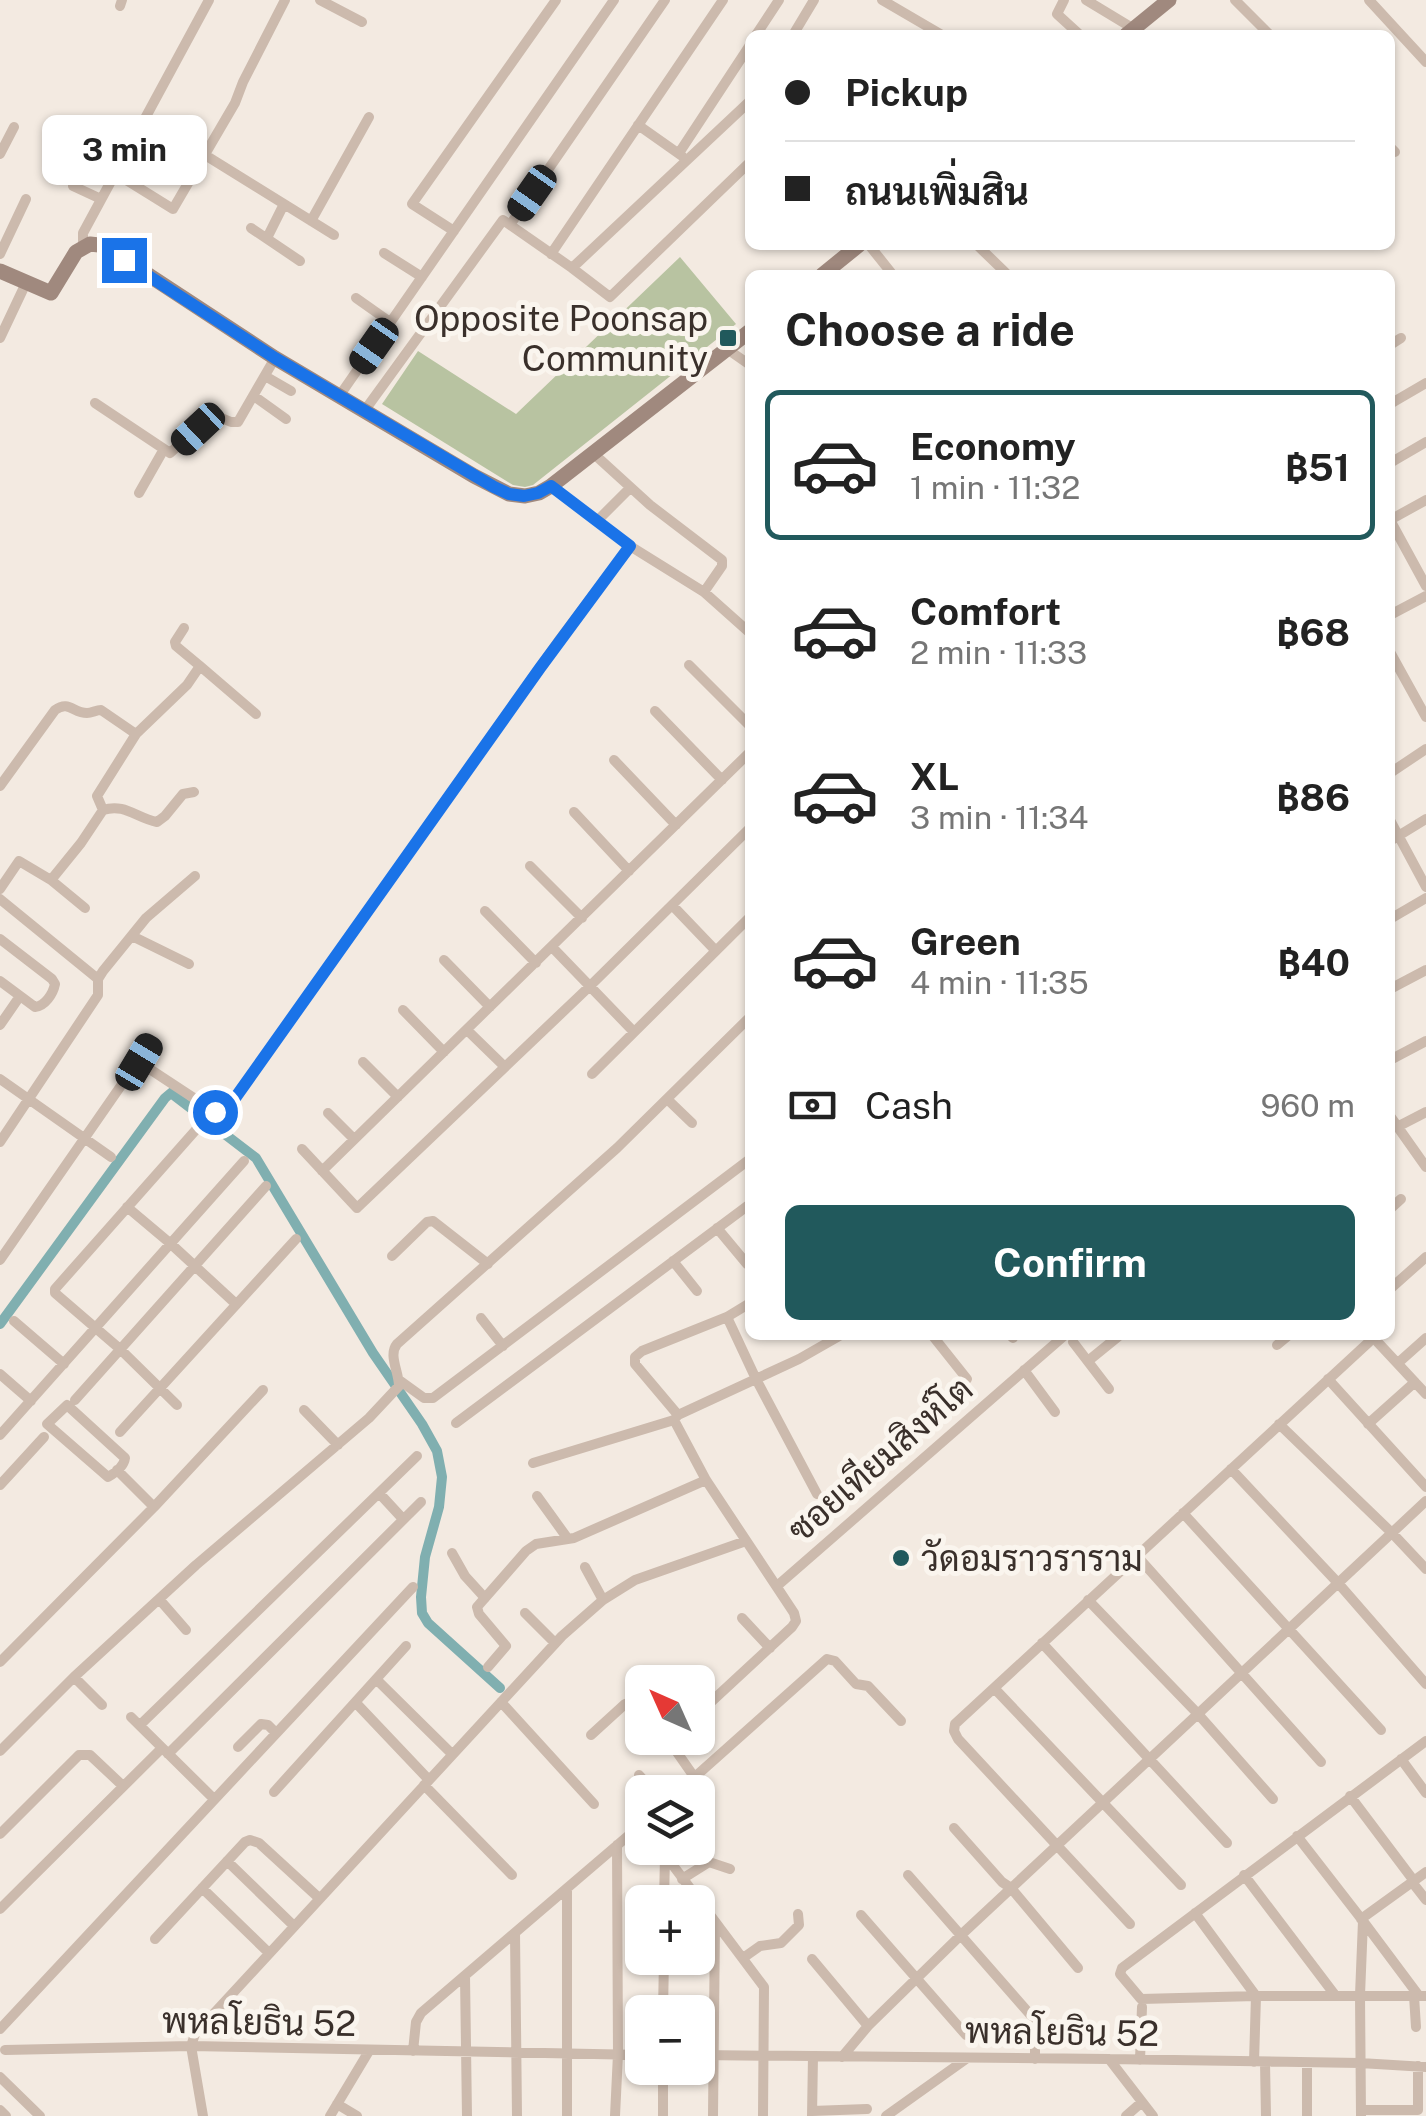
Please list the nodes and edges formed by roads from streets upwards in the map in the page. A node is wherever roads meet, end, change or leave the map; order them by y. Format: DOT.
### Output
graph roads {
  1 [pos="285,0"];
  2 [pos="320,0"];
  3 [pos="556,0"];
  4 [pos="614,0"];
  5 [pos="664,0"];
  6 [pos="723,0"];
  7 [pos="780,0"];
  8 [pos="814,0"];
  9 [pos="882,0"];
  10 [pos="1064,0"];
  11 [pos="1086,0"];
  12 [pos="1168,0"];
  13 [pos="1235,0"];
  14 [pos="1369,0"];
  15 [pos="208,1"];
  16 [pos="362,22"];
  17 [pos="759,30"];
  18 [pos="796,30"];
  19 [pos="933,30"];
  20 [pos="1075,30"];
  21 [pos="1127,30"];
  22 [pos="1132,30"];
  23 [pos="1265,30"];
  24 [pos="745,53"];
  25 [pos="1426,62"];
  26 [pos="745,105"];
  27 [pos="369,118"];
  28 [pos="638,125"];
  29 [pos="14,127"];
  30 [pos="0,154"];
  31 [pos="205,154"];
  32 [pos="683,156"];
  33 [pos="745,167"];
  34 [pos="116,172"];
  35 [pos="73,186"];
  36 [pos="101,198"];
  37 [pos="26,199"];
  38 [pos="284,204"];
  39 [pos="311,221"];
  40 [pos="510,225"];
  41 [pos="252,228"];
  42 [pos="454,231"];
  43 [pos="334,235"];
  44 [pos="266,238"];
  45 [pos="83,246"];
  46 [pos="855,250"];
  47 [pos="873,250"];
  48 [pos="982,250"];
  49 [pos="384,253"];
  50 [pos="0,254"];
  51 [pos="551,254"];
  52 [pos="300,260"];
  53 [pos="572,268"];
  54 [pos="833,270"];
  55 [pos="889,270"];
  56 [pos="1003,270"];
  57 [pos="0,271"];
  58 [pos="422,278"];
  59 [pos="26,283"];
  60 [pos="356,298"];
  61 [pos="390,322"];
  62 [pos="745,335"];
  63 [pos="0,338"];
  64 [pos="1402,338"];
  65 [pos="1395,342"];
  66 [pos="727,349"];
  67 [pos="275,358"];
  68 [pos="745,362"];
  69 [pos="264,376"];
  70 [pos="1426,383"];
  71 [pos="291,392"];
  72 [pos="340,395"];
  73 [pos="254,396"];
  74 [pos="1395,401"];
  75 [pos="95,404"];
  76 [pos="365,410"];
  77 [pos="286,419"];
  78 [pos="1426,442"];
  79 [pos="164,449"];
  80 [pos="594,454"];
  81 [pos="1395,460"];
  82 [pos="551,486"];
  83 [pos="630,488"];
  84 [pos="138,493"];
  85 [pos="1426,500"];
  86 [pos="1395,517"];
  87 [pos="597,522"];
  88 [pos="1395,527"];
  89 [pos="630,546"];
  90 [pos="1421,564"];
  91 [pos="1426,586"];
  92 [pos="704,592"];
  93 [pos="1426,596"];
  94 [pos="1395,612"];
  95 [pos="184,628"];
  96 [pos="745,629"];
  97 [pos="1395,661"];
  98 [pos="688,664"];
  99 [pos="200,666"];
  100 [pos="656,711"];
  101 [pos="256,714"];
  102 [pos="1426,718"];
  103 [pos="745,721"];
  104 [pos="136,734"];
  105 [pos="1426,748"];
  106 [pos="745,757"];
  107 [pos="614,760"];
  108 [pos="1395,770"];
  109 [pos="722,780"];
  110 [pos="0,786"];
  111 [pos="194,792"];
  112 [pos="102,810"];
  113 [pos="574,812"];
  114 [pos="1426,819"];
  115 [pos="676,825"];
  116 [pos="745,833"];
  117 [pos="1395,837"];
  118 [pos="1395,840"];
  119 [pos="530,866"];
  120 [pos="629,871"];
  121 [pos="196,876"];
  122 [pos="51,880"];
  123 [pos="1426,887"];
  124 [pos="0,889"];
  125 [pos="1426,898"];
  126 [pos="0,899"];
  127 [pos="672,905"];
  128 [pos="85,908"];
  129 [pos="485,911"];
  130 [pos="1395,916"];
  131 [pos="582,918"];
  132 [pos="745,922"];
  133 [pos="132,936"];
  134 [pos="0,939"];
  135 [pos="552,947"];
  136 [pos="716,951"];
  137 [pos="444,960"];
  138 [pos="536,963"];
  139 [pos="189,964"];
  140 [pos="1426,970"];
  141 [pos="98,979"];
  142 [pos="0,981"];
  143 [pos="590,986"];
  144 [pos="1395,986"];
  145 [pos="20,996"];
  146 [pos="490,1007"];
  147 [pos="403,1010"];
  148 [pos="2,1018"];
  149 [pos="745,1022"];
  150 [pos="467,1030"];
  151 [pos="634,1032"];
  152 [pos="152,1041"];
  153 [pos="1426,1041"];
  154 [pos="444,1052"];
  155 [pos="1395,1057"];
  156 [pos="139,1062"];
  157 [pos="363,1062"];
  158 [pos="505,1067"];
  159 [pos="592,1074"];
  160 [pos="0,1080"];
  161 [pos="398,1097"];
  162 [pos="28,1099"];
  163 [pos="667,1099"];
  164 [pos="1426,1112"];
  165 [pos="328,1114"];
  166 [pos="1395,1122"];
  167 [pos="202,1123"];
  168 [pos="692,1123"];
  169 [pos="1395,1123"];
  170 [pos="85,1139"];
  171 [pos="354,1139"];
  172 [pos="0,1142"];
  173 [pos="302,1149"];
  174 [pos="112,1157"];
  175 [pos="244,1162"];
  176 [pos="745,1163"];
  177 [pos="1426,1167"];
  178 [pos="322,1171"];
  179 [pos="266,1186"];
  180 [pos="1401,1199"];
  181 [pos="1395,1204"];
  182 [pos="126,1208"];
  183 [pos="745,1208"];
  184 [pos="717,1228"];
  185 [pos="296,1239"];
  186 [pos="171,1244"];
  187 [pos="392,1256"];
  188 [pos="1426,1256"];
  189 [pos="0,1260"];
  190 [pos="673,1261"];
  191 [pos="745,1262"];
  192 [pos="488,1264"];
  193 [pos="194,1266"];
  194 [pos="1395,1284"];
  195 [pos="697,1291"];
  196 [pos="236,1304"];
  197 [pos="745,1306"];
  198 [pos="727,1317"];
  199 [pos="481,1318"];
  200 [pos="14,1321"];
  201 [pos="96,1328"];
  202 [pos="1426,1338"];
  203 [pos="832,1340"];
  204 [pos="936,1340"];
  205 [pos="1068,1340"];
  206 [pos="1070,1340"];
  207 [pos="1114,1340"];
  208 [pos="1284,1340"];
  209 [pos="1368,1340"];
  210 [pos="1372,1340"];
  211 [pos="1278,1345"];
  212 [pos="503,1346"];
  213 [pos="120,1348"];
  214 [pos="1088,1361"];
  215 [pos="1398,1363"];
  216 [pos="64,1364"];
  217 [pos="1024,1370"];
  218 [pos="0,1374"];
  219 [pos="968,1379"];
  220 [pos="756,1380"];
  221 [pos="1328,1380"];
  222 [pos="1415,1382"];
  223 [pos="397,1386"];
  224 [pos="160,1388"];
  225 [pos="1108,1388"];
  226 [pos="262,1390"];
  227 [pos="1426,1394"];
  228 [pos="31,1400"];
  229 [pos="75,1400"];
  230 [pos="177,1404"];
  231 [pos="304,1410"];
  232 [pos="1056,1412"];
  233 [pos="676,1417"];
  234 [pos="456,1423"];
  235 [pos="1279,1424"];
  236 [pos="1368,1424"];
  237 [pos="120,1432"];
  238 [pos="0,1435"];
  239 [pos="44,1437"];
  240 [pos="338,1444"];
  241 [pos="417,1456"];
  242 [pos="533,1462"];
  243 [pos="1231,1469"];
  244 [pos="117,1470"];
  245 [pos="706,1480"];
  246 [pos="0,1485"];
  247 [pos="1426,1487"];
  248 [pos="378,1493"];
  249 [pos="817,1494"];
  250 [pos="537,1496"];
  251 [pos="1426,1501"];
  252 [pos="422,1502"];
  253 [pos="154,1506"];
  254 [pos="1183,1513"];
  255 [pos="403,1519"];
  256 [pos="1394,1534"];
  257 [pos="568,1539"];
  258 [pos="746,1541"];
  259 [pos="452,1553"];
  260 [pos="1136,1556"];
  261 [pos="585,1567"];
  262 [pos="1426,1569"];
  263 [pos="1338,1583"];
  264 [pos="776,1586"];
  265 [pos="412,1587"];
  266 [pos="486,1598"];
  267 [pos="159,1599"];
  268 [pos="603,1600"];
  269 [pos="1088,1600"];
  270 [pos="525,1614"];
  271 [pos="742,1618"];
  272 [pos="1289,1629"];
  273 [pos="186,1630"];
  274 [pos="555,1643"];
  275 [pos="1042,1644"];
  276 [pos="406,1646"];
  277 [pos="770,1648"];
  278 [pos="0,1662"];
  279 [pos="488,1667"];
  280 [pos="1242,1672"];
  281 [pos="74,1677"];
  282 [pos="378,1680"];
  283 [pos="1426,1684"];
  284 [pos="994,1688"];
  285 [pos="715,1698"];
  286 [pos="501,1702"];
  287 [pos="356,1703"];
  288 [pos="102,1705"];
  289 [pos="625,1705"];
  290 [pos="1198,1714"];
  291 [pos="901,1722"];
  292 [pos="1381,1730"];
  293 [pos="275,1732"];
  294 [pos="591,1736"];
  295 [pos="1426,1740"];
  296 [pos="238,1747"];
  297 [pos="0,1751"];
  298 [pos="164,1751"];
  299 [pos="452,1754"];
  300 [pos="1149,1759"];
  301 [pos="1400,1759"];
  302 [pos="1321,1762"];
  303 [pos="698,1775"];
  304 [pos="426,1782"];
  305 [pos="123,1786"];
  306 [pos="274,1792"];
  307 [pos="1426,1793"];
  308 [pos="1350,1796"];
  309 [pos="214,1798"];
  310 [pos="1273,1798"];
  311 [pos="1103,1802"];
  312 [pos="594,1804"];
  313 [pos="954,1828"];
  314 [pos="0,1834"];
  315 [pos="1296,1836"];
  316 [pos="625,1838"];
  317 [pos="1227,1843"];
  318 [pos="1058,1844"];
  319 [pos="617,1845"];
  320 [pos="226,1861"];
  321 [pos="672,1865"];
  322 [pos="730,1869"];
  323 [pos="1426,1872"];
  324 [pos="908,1875"];
  325 [pos="512,1876"];
  326 [pos="1244,1876"];
  327 [pos="682,1879"];
  328 [pos="1413,1881"];
  329 [pos="1181,1885"];
  330 [pos="202,1888"];
  331 [pos="567,1888"];
  332 [pos="1011,1888"];
  333 [pos="320,1898"];
  334 [pos="1426,1900"];
  335 [pos="0,1909"];
  336 [pos="1195,1913"];
  337 [pos="798,1914"];
  338 [pos="861,1915"];
  339 [pos="1362,1920"];
  340 [pos="716,1924"];
  341 [pos="1130,1924"];
  342 [pos="294,1926"];
  343 [pos="515,1933"];
  344 [pos="961,1935"];
  345 [pos="155,1939"];
  346 [pos="269,1952"];
  347 [pos="743,1958"];
  348 [pos="812,1959"];
  349 [pos="1078,1968"];
  350 [pos="466,1976"];
  351 [pos="916,1978"];
  352 [pos="714,1995"];
  353 [pos="1335,1995"];
  354 [pos="1360,1995"];
  355 [pos="1256,1996"];
  356 [pos="1420,1996"];
  357 [pos="1142,2006"];
  358 [pos="868,2026"];
  359 [pos="0,2028"];
  360 [pos="1416,2028"];
  361 [pos="966,2035"];
  362 [pos="191,2046"];
  363 [pos="368,2051"];
  364 [pos="2,2052"];
  365 [pos="413,2052"];
  366 [pos="466,2052"];
  367 [pos="517,2053"];
  368 [pos="567,2054"];
  369 [pos="618,2054"];
  370 [pos="625,2054"];
  371 [pos="715,2055"];
  372 [pos="762,2056"];
  373 [pos="813,2056"];
  374 [pos="842,2057"];
  375 [pos="966,2058"];
  376 [pos="1035,2059"];
  377 [pos="1109,2059"];
  378 [pos="1140,2060"];
  379 [pos="1260,2062"];
  380 [pos="1307,2063"];
  381 [pos="1360,2063"];
  382 [pos="1422,2066"];
  383 [pos="0,2077"];
  384 [pos="663,2085"];
  385 [pos="713,2085"];
  386 [pos="1142,2102"];
  387 [pos="337,2104"];
  388 [pos="867,2109"];
  389 [pos="0,2110"];
  390 [pos="812,2113"];
  391 [pos="1361,2113"];
  392 [pos="6,2116"];
  393 [pos="40,2116"];
  394 [pos="202,2116"];
  395 [pos="330,2116"];
  396 [pos="356,2116"];
  397 [pos="467,2116"];
  398 [pos="516,2116"];
  399 [pos="567,2116"];
  400 [pos="615,2116"];
  401 [pos="663,2116"];
  402 [pos="713,2116"];
  403 [pos="762,2116"];
  404 [pos="886,2116"];
  405 [pos="1126,2116"];
  406 [pos="1152,2116"];
  407 [pos="1266,2116"];
  408 [pos="1307,2116"];
  1 -- 31 [label="street"];
  2 -- 16 [label="street"];
  3 -- 42 [label="street"];
  4 -- 42 [label="street"];
  5 -- 40 [label="street"];
  6 -- 28 [label="street"];
  7 -- 17 [label="street"];
  8 -- 18 [label="street"];
  9 -- 19 [label="street"];
  10 -- 20 [label="street"];
  11 -- 21 [label="street"];
  12 -- 22 [label="street"];
  13 -- 23 [label="street"];
  14 -- 25 [label="street"];
  15 -- 34 [label="street"];
  24 -- 32 [label="street"];
  26 -- 32 [label="street"];
  27 -- 39 [label="street"];
  28 -- 32 [label="street"];
  28 -- 51 [label="street"];
  29 -- 30 [label="street"];
  31 -- 34 [label="street"];
  31 -- 38 [label="street"];
  32 -- 53 [label="street"];
  33 -- 53 [label="street"];
  34 -- 36 [label="street"];
  35 -- 36 [label="street"];
  36 -- 45 [label="street"];
  37 -- 50 [label="street"];
  38 -- 39 [label="street"];
  38 -- 44 [label="street"];
  39 -- 43 [label="street"];
  40 -- 51 [label="street"];
  40 -- 76 [label="street"];
  41 -- 44 [label="street"];
  42 -- 58 [label="street"];
  44 -- 52 [label="street"];
  45 -- 59 [label="street"];
  45 -- 67 [label="street"];
  46 -- 54 [label="street"];
  47 -- 55 [label="street"];
  48 -- 56 [label="street"];
  49 -- 58 [label="street"];
  51 -- 53 [label="street"];
  57 -- 59 [label="street"];
  58 -- 61 [label="street"];
  59 -- 63 [label="street"];
  60 -- 61 [label="street"];
  61 -- 72 [label="street"];
  62 -- 66 [label="street"];
  64 -- 65 [label="street"];
  66 -- 68 [label="street"];
  66 -- 80 [label="street"];
  67 -- 69 [label="street"];
  67 -- 72 [label="street"];
  69 -- 71 [label="street"];
  69 -- 73 [label="street"];
  70 -- 74 [label="street"];
  72 -- 76 [label="street"];
  73 -- 77 [label="street"];
  73 -- 79 [label="street"];
  75 -- 79 [label="street"];
  76 -- 82 [label="street"];
  78 -- 81 [label="street"];
  79 -- 84 [label="street"];
  80 -- 82 [label="street"];
  80 -- 83 [label="street"];
  82 -- 87 [label="street"];
  83 -- 87 [label="street"];
  83 -- 92 [label="street"];
  85 -- 86 [label="street"];
  87 -- 89 [label="street"];
  88 -- 90 [label="street"];
  89 -- 92 [label="street"];
  89 -- 156 [label="street"];
  90 -- 91 [label="street"];
  92 -- 96 [label="street"];
  93 -- 94 [label="street"];
  95 -- 99 [label="street"];
  97 -- 102 [label="street"];
  98 -- 103 [label="street"];
  99 -- 101 [label="street"];
  99 -- 104 [label="street"];
  100 -- 109 [label="street"];
  104 -- 110 [label="street"];
  104 -- 112 [label="street"];
  105 -- 108 [label="street"];
  106 -- 109 [label="street"];
  107 -- 115 [label="street"];
  109 -- 115 [label="street"];
  111 -- 112 [label="street"];
  112 -- 122 [label="street"];
  113 -- 120 [label="street"];
  114 -- 117 [label="street"];
  115 -- 120 [label="street"];
  116 -- 127 [label="street"];
  118 -- 123 [label="street"];
  119 -- 131 [label="street"];
  120 -- 131 [label="street"];
  121 -- 133 [label="street"];
  122 -- 124 [label="street"];
  122 -- 128 [label="street"];
  125 -- 130 [label="street"];
  126 -- 141 [label="street"];
  127 -- 136 [label="street"];
  127 -- 143 [label="street"];
  129 -- 138 [label="street"];
  131 -- 135 [label="street"];
  132 -- 136 [label="street"];
  133 -- 139 [label="street"];
  133 -- 141 [label="street"];
  134 -- 145 [label="street"];
  135 -- 138 [label="street"];
  135 -- 143 [label="street"];
  136 -- 151 [label="street"];
  137 -- 146 [label="street"];
  138 -- 146 [label="street"];
  140 -- 144 [label="street"];
  141 -- 162 [label="street"];
  142 -- 145 [label="street"];
  143 -- 151 [label="street"];
  143 -- 158 [label="street"];
  145 -- 148 [label="street"];
  146 -- 150 [label="street"];
  147 -- 154 [label="street"];
  149 -- 163 [label="street"];
  150 -- 154 [label="street"];
  150 -- 158 [label="street"];
  151 -- 159 [label="street"];
  152 -- 156 [label="street"];
  153 -- 155 [label="street"];
  154 -- 161 [label="street"];
  156 -- 170 [label="street"];
  157 -- 161 [label="street"];
  158 -- 178 [label="street"];
  160 -- 162 [label="street"];
  161 -- 171 [label="street"];
  162 -- 170 [label="street"];
  162 -- 172 [label="street"];
  163 -- 168 [label="street"];
  163 -- 192 [label="street"];
  164 -- 166 [label="street"];
  165 -- 171 [label="street"];
  167 -- 182 [label="street"];
  169 -- 177 [label="street"];
  170 -- 174 [label="street"];
  170 -- 189 [label="street"];
  171 -- 178 [label="street"];
  173 -- 178 [label="street"];
  175 -- 186 [label="street"];
  176 -- 212 [label="street"];
  179 -- 193 [label="street"];
  180 -- 181 [label="street"];
  182 -- 186 [label="street"];
  182 -- 201 [label="street"];
  183 -- 184 [label="street"];
  184 -- 190 [label="street"];
  184 -- 191 [label="street"];
  185 -- 196 [label="street"];
  186 -- 193 [label="street"];
  186 -- 201 [label="street"];
  187 -- 192 [label="street"];
  188 -- 194 [label="street"];
  190 -- 195 [label="street"];
  190 -- 234 [label="street"];
  192 -- 223 [label="street"];
  193 -- 196 [label="street"];
  193 -- 213 [label="street"];
  196 -- 224 [label="street"];
  197 -- 198 [label="street"];
  198 -- 220 [label="street"];
  198 -- 233 [label="street"];
  199 -- 212 [label="street"];
  200 -- 216 [label="street"];
  201 -- 213 [label="street"];
  201 -- 216 [label="street"];
  202 -- 215 [label="street"];
  203 -- 220 [label="street"];
  204 -- 219 [label="street"];
  205 -- 217 [label="street, ซอยเทียมสิงห์โต"];
  206 -- 214 [label="street"];
  207 -- 214 [label="street"];
  208 -- 211 [label="street"];
  209 -- 221 [label="street"];
  210 -- 215 [label="street"];
  212 -- 223 [label="street"];
  213 -- 224 [label="street"];
  213 -- 229 [label="street"];
  214 -- 225 [label="street"];
  215 -- 222 [label="street"];
  216 -- 228 [label="street"];
  217 -- 232 [label="street"];
  217 -- 264 [label="street, ซอยเทียมสิงห์โต"];
  218 -- 228 [label="street"];
  220 -- 233 [label="street"];
  220 -- 249 [label="street"];
  221 -- 235 [label="street"];
  221 -- 236 [label="street"];
  222 -- 227 [label="street"];
  222 -- 236 [label="street"];
  223 -- 240 [label="street"];
  224 -- 230 [label="street"];
  224 -- 237 [label="street"];
  226 -- 253 [label="street"];
  228 -- 238 [label="street"];
  231 -- 240 [label="street"];
  233 -- 242 [label="street"];
  233 -- 245 [label="street"];
  235 -- 243 [label="street"];
  235 -- 256 [label="street"];
  236 -- 247 [label="street"];
  239 -- 246 [label="street"];
  240 -- 267 [label="street"];
  241 -- 248 [label="street"];
  243 -- 254 [label="street"];
  243 -- 263 [label="street"];
  244 -- 244 [label="street"];
  244 -- 253 [label="street"];
  245 -- 257 [label="street"];
  245 -- 258 [label="street"];
  248 -- 255 [label="street"];
  248 -- 298 [label="street"];
  250 -- 257 [label="street"];
  251 -- 256 [label="street"];
  252 -- 255 [label="street"];
  253 -- 278 [label="street"];
  254 -- 260 [label="street"];
  254 -- 272 [label="street"];
  255 -- 298 [label="street"];
  256 -- 262 [label="street"];
  256 -- 263 [label="street"];
  257 -- 266 [label="street"];
  258 -- 264 [label="street"];
  258 -- 268 [label="street"];
  259 -- 266 [label="street"];
  260 -- 269 [label="street"];
  260 -- 280 [label="street"];
  261 -- 268 [label="street"];
  263 -- 272 [label="street"];
  263 -- 283 [label="street"];
  264 -- 277 [label="street"];
  265 -- 293 [label="street"];
  266 -- 279 [label="street"];
  267 -- 273 [label="street"];
  267 -- 281 [label="street"];
  268 -- 274 [label="street"];
  269 -- 275 [label="street"];
  269 -- 290 [label="street"];
  270 -- 274 [label="street"];
  271 -- 277 [label="street"];
  272 -- 280 [label="street"];
  272 -- 292 [label="street"];
  274 -- 286 [label="street"];
  275 -- 284 [label="street"];
  275 -- 300 [label="street"];
  276 -- 282 [label="street"];
  277 -- 285 [label="street"];
  280 -- 290 [label="street"];
  280 -- 302 [label="street"];
  281 -- 288 [label="street"];
  281 -- 297 [label="street"];
  282 -- 287 [label="street"];
  282 -- 299 [label="street"];
  284 -- 311 [label="street"];
  284 -- 318 [label="street"];
  286 -- 299 [label="street"];
  286 -- 312 [label="street"];
  287 -- 304 [label="street"];
  287 -- 306 [label="street"];
  289 -- 294 [label="street"];
  290 -- 300 [label="street"];
  290 -- 310 [label="street"];
  291 -- 303 [label="street"];
  293 -- 296 [label="street"];
  293 -- 309 [label="street"];
  295 -- 301 [label="street"];
  298 -- 305 [label="street"];
  298 -- 309 [label="street"];
  299 -- 304 [label="street"];
  300 -- 311 [label="street"];
  300 -- 317 [label="street"];
  301 -- 307 [label="street"];
  301 -- 308 [label="street"];
  304 -- 325 [label="street"];
  304 -- 333 [label="street"];
  305 -- 314 [label="street"];
  305 -- 335 [label="street"];
  308 -- 315 [label="street"];
  308 -- 328 [label="street"];
  309 -- 359 [label="street"];
  311 -- 318 [label="street"];
  311 -- 329 [label="street"];
  313 -- 332 [label="street"];
  315 -- 326 [label="street"];
  315 -- 339 [label="street"];
  316 -- 319 [label="street"];
  318 -- 332 [label="street"];
  318 -- 341 [label="street"];
  319 -- 331 [label="street"];
  319 -- 369 [label="street"];
  320 -- 330 [label="street"];
  320 -- 333 [label="street"];
  320 -- 342 [label="street"];
  321 -- 327 [label="street"];
  322 -- 327 [label="street"];
  323 -- 328 [label="street"];
  324 -- 344 [label="street"];
  326 -- 336 [label="street"];
  326 -- 353 [label="street"];
  327 -- 340 [label="street"];
  328 -- 334 [label="street"];
  328 -- 339 [label="street"];
  330 -- 345 [label="street"];
  330 -- 346 [label="street"];
  331 -- 343 [label="street"];
  331 -- 368 [label="street"];
  332 -- 344 [label="street"];
  332 -- 349 [label="street"];
  333 -- 342 [label="street"];
  336 -- 355 [label="street"];
  336 -- 355 [label="street"];
  337 -- 347 [label="street"];
  338 -- 351 [label="street"];
  339 -- 354 [label="street"];
  339 -- 356 [label="street"];
  340 -- 347 [label="street"];
  340 -- 352 [label="street"];
  342 -- 346 [label="street"];
  343 -- 350 [label="street"];
  343 -- 367 [label="street"];
  344 -- 351 [label="street"];
  344 -- 376 [label="street"];
  346 -- 362 [label="street"];
  347 -- 372 [label="street"];
  348 -- 358 [label="street"];
  350 -- 365 [label="street"];
  350 -- 366 [label="street"];
  351 -- 358 [label="street"];
  351 -- 361 [label="street"];
  353 -- 354 [label="street"];
  353 -- 355 [label="street"];
  354 -- 356 [label="street"];
  354 -- 381 [label="street"];
  355 -- 379 [label="street"];
  356 -- 360 [label="street"];
  357 -- 378 [label="street"];
  358 -- 374 [label="street"];
  362 -- 363 [label="street, พหลโยธิน 52"];
  362 -- 364 [label="street, พหลโยธิน 52"];
  362 -- 394 [label="street"];
  363 -- 365 [label="street, พหลโยธิน 52"];
  363 -- 387 [label="street"];
  365 -- 366 [label="street, พหลโยธิน 52"];
  366 -- 367 [label="street, พหลโยธิน 52"];
  366 -- 397 [label="street"];
  367 -- 368 [label="street, พหลโยธิน 52"];
  367 -- 398 [label="street"];
  368 -- 369 [label="street, พหลโยธิน 52"];
  368 -- 399 [label="street"];
  369 -- 370 [label="street, พหลโยธิน 52"];
  369 -- 400 [label="street"];
  371 -- 372 [label="street, พหลโยธิน 52"];
  372 -- 373 [label="street, พหลโยธิน 52"];
  372 -- 403 [label="street"];
  373 -- 374 [label="street, พหลโยธิน 52"];
  373 -- 390 [label="street"];
  374 -- 375 [label="street, พหลโยธิน 52"];
  375 -- 376 [label="street, พหลโยธิน 52"];
  375 -- 404 [label="street"];
  376 -- 377 [label="street, พหลโยธิน 52"];
  377 -- 378 [label="street, พหลโยธิน 52"];
  377 -- 386 [label="street"];
  378 -- 379 [label="street, พหลโยธิน 52"];
  379 -- 380 [label="street, พหลโยธิน 52"];
  379 -- 407 [label="street"];
  380 -- 381 [label="street, พหลโยธิน 52"];
  380 -- 408 [label="street"];
  381 -- 382 [label="street, พหลโยธิน 52"];
  381 -- 391 [label="street"];
  382 -- 391 [label="street"];
  383 -- 393 [label="street"];
  384 -- 401 [label="street"];
  385 -- 402 [label="street"];
  386 -- 405 [label="street"];
  386 -- 406 [label="street"];
  387 -- 395 [label="street"];
  387 -- 396 [label="street"];
  388 -- 390 [label="street"];
  389 -- 392 [label="street"];
}
